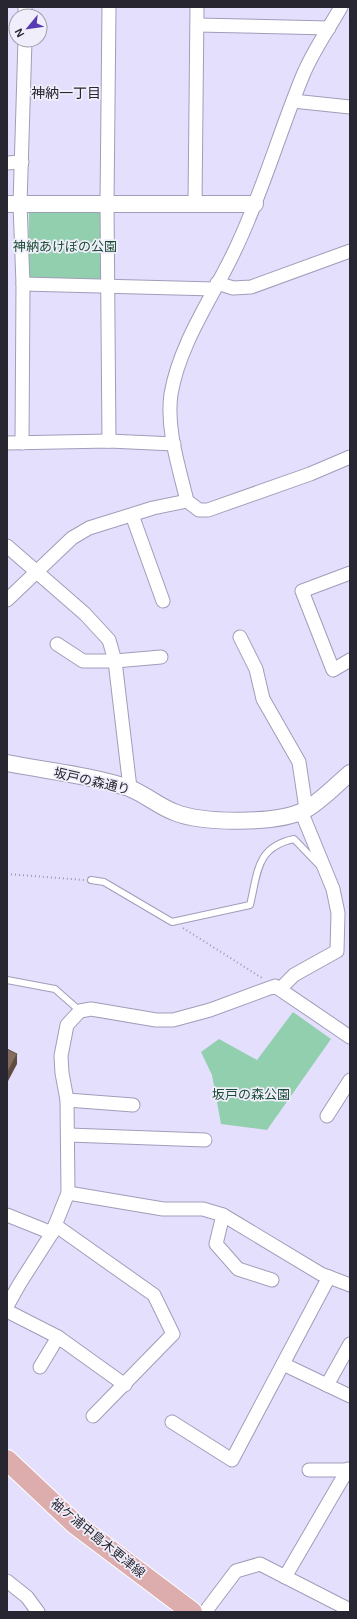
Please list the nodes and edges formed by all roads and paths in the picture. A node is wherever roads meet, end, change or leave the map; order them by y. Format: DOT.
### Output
graph roads {
  1 [pos="109,7"];
  2 [pos="197,7"];
  3 [pos="341,7"];
  4 [pos="197,25"];
  5 [pos="329,28"];
  6 [pos="25,48"];
  7 [pos="293,101"];
  8 [pos="350,107"];
  9 [pos="22,162"];
  10 [pos="7,163"];
  11 [pos="14,204"];
  12 [pos="107,204"];
  13 [pos="195,204"];
  14 [pos="255,204"];
  15 [pos="350,251"];
  16 [pos="23,284"];
  17 [pos="215,286"];
  18 [pos="108,287"];
  19 [pos="22,442"];
  20 [pos="109,442"];
  21 [pos="7,443"];
  22 [pos="174,444"];
  23 [pos="350,457"];
  24 [pos="187,501"];
  25 [pos="132,515"];
  26 [pos="7,546"];
  27 [pos="38,571"];
  28 [pos="350,573"];
  29 [pos="7,600"];
  30 [pos="163,601"];
  31 [pos="240,637"];
  32 [pos="57,644"];
  33 [pos="161,657"];
  34 [pos="350,660"];
  35 [pos="115,661"];
  36 [pos="7,764"];
  37 [pos="350,774"];
  38 [pos="130,788"];
  39 [pos="304,810"];
  40 [pos="324,869"];
  41 [pos="7,874"];
  42 [pos="91,880"];
  43 [pos="172,922"];
  44 [pos="7,980"];
  45 [pos="277,987"];
  46 [pos="80,1011"];
  47 [pos="350,1037"];
  48 [pos="350,1080"];
  49 [pos="67,1100"];
  50 [pos="133,1105"];
  51 [pos="327,1116"];
  52 [pos="69,1135"];
  53 [pos="206,1140"];
  54 [pos="68,1192"];
  55 [pos="7,1215"];
  56 [pos="223,1215"];
  57 [pos="53,1229"];
  58 [pos="329,1277"];
  59 [pos="272,1280"];
  60 [pos="350,1285"];
  61 [pos="7,1306"];
  62 [pos="7,1311"];
  63 [pos="58,1337"];
  64 [pos="350,1344"];
  65 [pos="283,1364"];
  66 [pos="40,1367"];
  67 [pos="124,1385"];
  68 [pos="327,1385"];
  69 [pos="350,1396"];
  70 [pos="93,1416"];
  71 [pos="172,1422"];
  72 [pos="7,1460"];
  73 [pos="349,1469"];
  74 [pos="309,1470"];
  75 [pos="285,1577"];
  76 [pos="7,1581"];
  77 [pos="350,1610"];
  78 [pos="38,1612"];
  79 [pos="192,1612"];
  80 [pos="205,1612"];
  1 -- 12 [label="street"];
  2 -- 4 [label="street"];
  3 -- 5 [label="street"];
  4 -- 5 [label="street"];
  4 -- 13 [label="street"];
  5 -- 7 [label="street"];
  6 -- 9 [label="street"];
  7 -- 8 [label="street"];
  7 -- 14 [label="street"];
  9 -- 10 [label="street"];
  9 -- 11 [label="street"];
  11 -- 12 [label="street"];
  11 -- 16 [label="street"];
  12 -- 13 [label="street"];
  12 -- 18 [label="street"];
  13 -- 14 [label="street"];
  14 -- 17 [label="street"];
  15 -- 17 [label="street"];
  16 -- 18 [label="street"];
  16 -- 19 [label="street"];
  17 -- 18 [label="street"];
  17 -- 22 [label="street"];
  18 -- 20 [label="street"];
  19 -- 20 [label="street"];
  19 -- 21 [label="street"];
  20 -- 22 [label="street"];
  22 -- 24 [label="street"];
  23 -- 24 [label="street"];
  24 -- 25 [label="street"];
  25 -- 27 [label="street"];
  25 -- 30 [label="street"];
  26 -- 27 [label="street"];
  27 -- 29 [label="street"];
  27 -- 35 [label="street"];
  28 -- 34 [label="street"];
  31 -- 39 [label="street"];
  32 -- 35 [label="street"];
  33 -- 35 [label="street"];
  35 -- 38 [label="street"];
  36 -- 38 [label="street, 坂戸の森通り"];
  37 -- 39 [label="street, 坂戸の森通り"];
  38 -- 39 [label="street, 坂戸の森通り"];
  39 -- 40 [label="street"];
  40 -- 43 [label="lane"];
  40 -- 45 [label="street"];
  41 -- 42 [label="path"];
  42 -- 43 [label="lane"];
  43 -- 45 [label="path"];
  44 -- 46 [label="lane"];
  45 -- 46 [label="street"];
  45 -- 47 [label="street"];
  46 -- 49 [label="street"];
  48 -- 51 [label="street"];
  49 -- 50 [label="street"];
  49 -- 52 [label="street"];
  52 -- 53 [label="street"];
  52 -- 54 [label="street"];
  54 -- 56 [label="street"];
  54 -- 57 [label="street"];
  55 -- 57 [label="street"];
  56 -- 58 [label="street"];
  56 -- 59 [label="street"];
  57 -- 61 [label="street"];
  57 -- 67 [label="street"];
  58 -- 60 [label="street"];
  58 -- 65 [label="street"];
  62 -- 63 [label="street"];
  63 -- 66 [label="street"];
  63 -- 67 [label="street"];
  64 -- 68 [label="street"];
  65 -- 68 [label="street"];
  65 -- 71 [label="street"];
  67 -- 70 [label="street"];
  68 -- 69 [label="street"];
  72 -- 79 [label="main road, 袖ケ浦中島木更津線"];
  73 -- 74 [label="street"];
  73 -- 75 [label="street"];
  75 -- 77 [label="street"];
  75 -- 80 [label="street"];
  76 -- 78 [label="street"];
}
